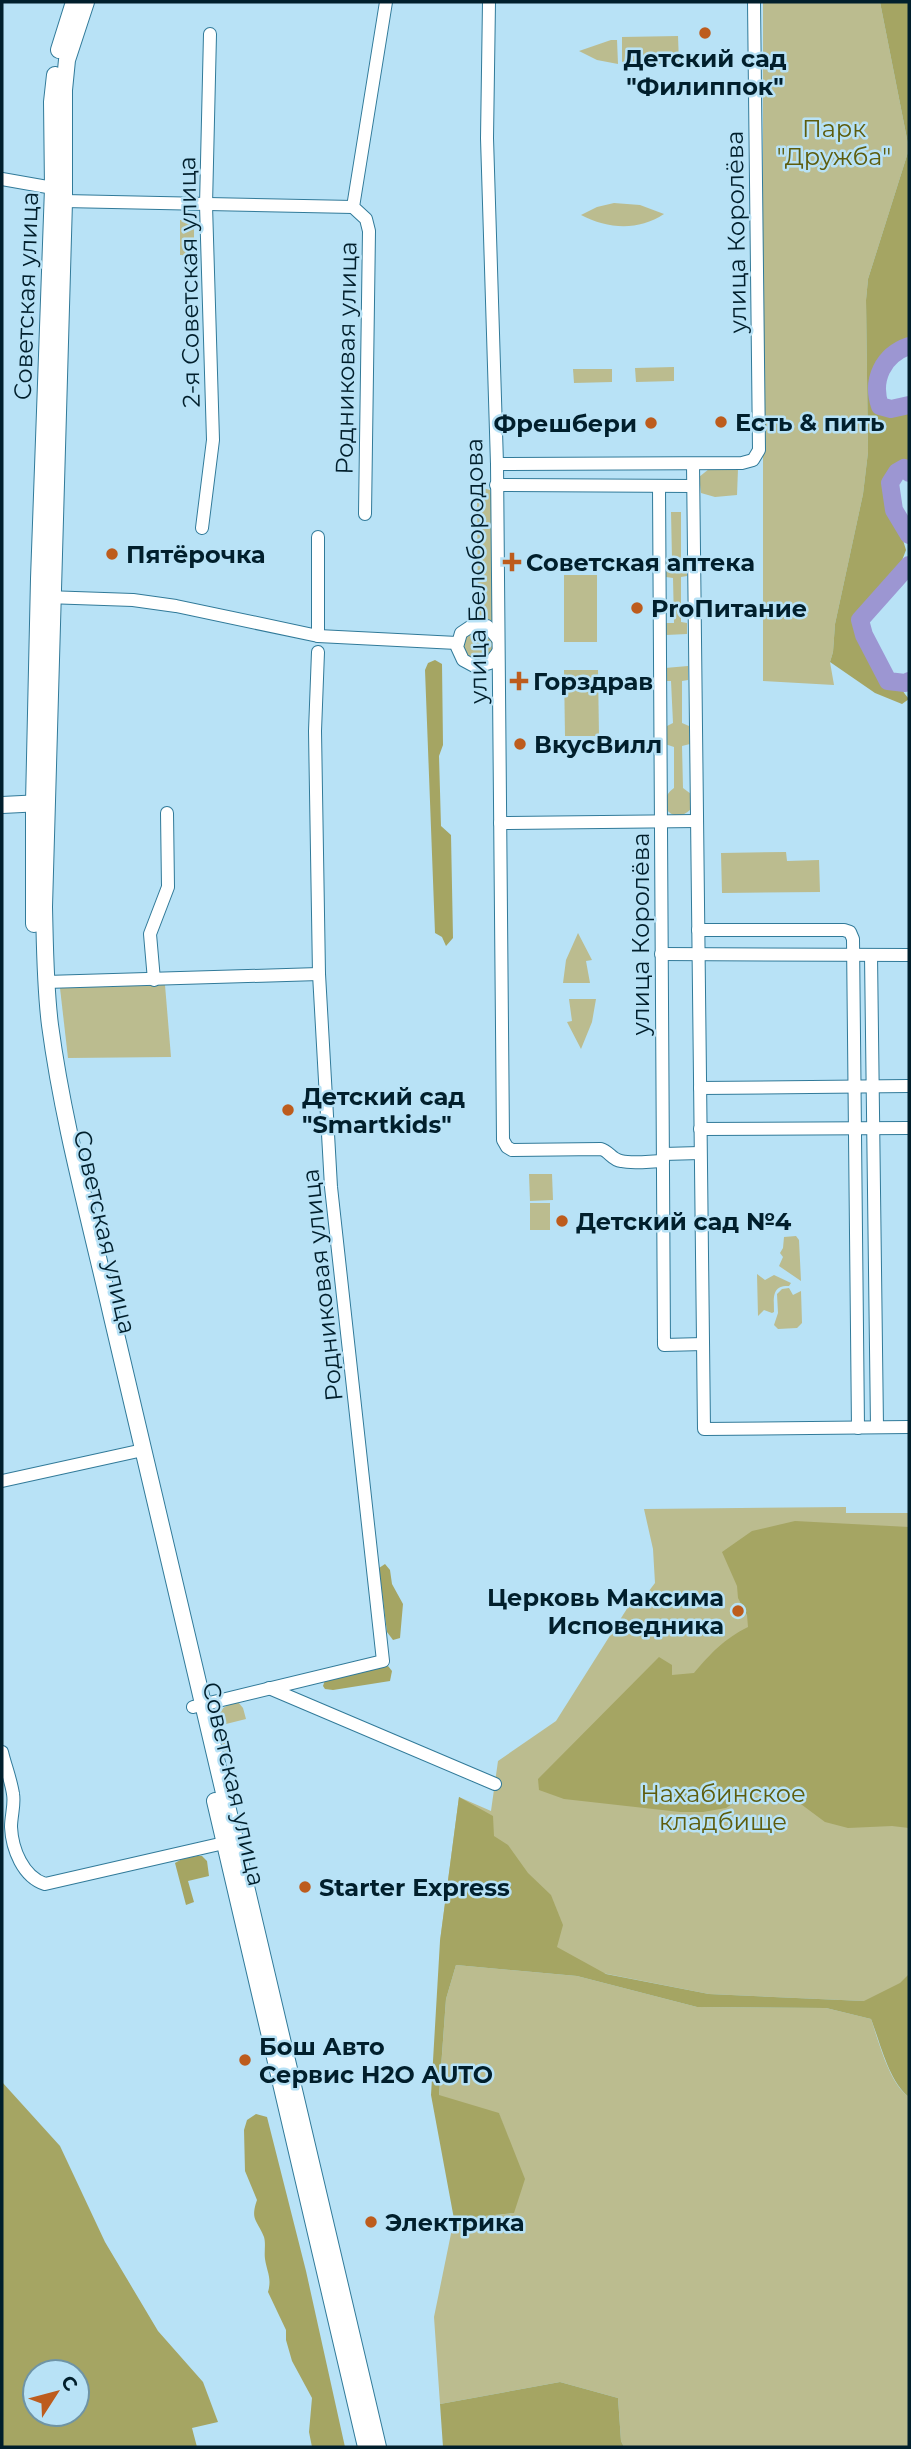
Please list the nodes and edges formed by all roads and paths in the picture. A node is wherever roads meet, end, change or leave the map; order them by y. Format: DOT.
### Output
graph roads {
  1 [pos="74,2"];
  2 [pos="86,2"];
  3 [pos="386,2"];
  4 [pos="489,2"];
  5 [pos="754,2"];
  6 [pos="210,34"];
  7 [pos="2,179"];
  8 [pos="53,188"];
  9 [pos="64,201"];
  10 [pos="206,205"];
  11 [pos="353,207"];
  12 [pos="497,464"];
  13 [pos="693,464"];
  14 [pos="496,485"];
  15 [pos="659,486"];
  16 [pos="693,486"];
  17 [pos="365,514"];
  18 [pos="202,528"];
  19 [pos="318,537"];
  20 [pos="46,597"];
  21 [pos="318,636"];
  22 [pos="457,643"];
  23 [pos="498,645"];
  24 [pos="318,652"];
  25 [pos="41,803"];
  26 [pos="2,805"];
  27 [pos="167,813"];
  28 [pos="660,821"];
  29 [pos="697,821"];
  30 [pos="500,823"];
  31 [pos="698,930"];
  32 [pos="661,954"];
  33 [pos="698,954"];
  34 [pos="853,955"];
  35 [pos="871,955"];
  36 [pos="909,955"];
  37 [pos="319,974"];
  38 [pos="154,980"];
  39 [pos="46,982"];
  40 [pos="855,1086"];
  41 [pos="873,1086"];
  42 [pos="909,1086"];
  43 [pos="700,1088"];
  44 [pos="855,1128"];
  45 [pos="873,1128"];
  46 [pos="909,1128"];
  47 [pos="700,1129"];
  48 [pos="700,1153"];
  49 [pos="663,1157"];
  50 [pos="703,1344"];
  51 [pos="858,1427"];
  52 [pos="877,1427"];
  53 [pos="909,1427"];
  54 [pos="138,1451"];
  55 [pos="2,1481"];
  56 [pos="269,1688"];
  57 [pos="198,1706"];
  58 [pos="2,1752"];
  59 [pos="495,1784"];
  60 [pos="224,1843"];
  61 [pos="366,2447"];
  62 [pos="378,2447"];
  1 -- 8 [label="main road, Советская улица"];
  2 -- 9 [label="main road, Советская улица"];
  3 -- 11 [label="street, Родниковая улица"];
  4 -- 12 [label="street, улица Белобородова"];
  5 -- 13 [label="street, улица Королёва"];
  6 -- 10 [label="street, 2-я Советская улица"];
  7 -- 8 [label="street"];
  8 -- 20 [label="main road, Советская улица"];
  9 -- 10 [label="street"];
  9 -- 20 [label="main road, Советская улица"];
  10 -- 11 [label="street"];
  10 -- 18 [label="street, 2-я Советская улица"];
  11 -- 17 [label="street, Родниковая улица"];
  12 -- 13 [label="street"];
  12 -- 14 [label="street, улица Белобородова"];
  13 -- 16 [label="street"];
  14 -- 15 [label="street"];
  14 -- 23 [label="street, улица Белобородова"];
  15 -- 16 [label="street"];
  15 -- 28 [label="street, улица Королёва"];
  16 -- 29 [label="street"];
  19 -- 21 [label="street"];
  20 -- 21 [label="street"];
  20 -- 25 [label="main road, Советская улица"];
  21 -- 22 [label="street"];
  22 -- 23 [label="street"];
  22 -- 23 [label="street"];
  23 -- 30 [label="street, улица Белобородова"];
  24 -- 37 [label="street, Родниковая улица"];
  25 -- 26 [label="main road"];
  25 -- 39 [label="main road, Советская улица"];
  25 -- 54 [label="main road, Советская улица"];
  27 -- 38 [label="street"];
  28 -- 29 [label="street"];
  28 -- 30 [label="street"];
  28 -- 32 [label="street, улица Королёва"];
  29 -- 31 [label="street"];
  30 -- 49 [label="street, улица Белобородова"];
  31 -- 33 [label="street"];
  31 -- 34 [label="street"];
  32 -- 33 [label="street"];
  32 -- 49 [label="street, улица Королёва"];
  33 -- 34 [label="street"];
  33 -- 43 [label="street"];
  34 -- 35 [label="street"];
  34 -- 40 [label="street"];
  35 -- 36 [label="street"];
  35 -- 41 [label="street"];
  37 -- 38 [label="street"];
  37 -- 56 [label="street, Родниковая улица"];
  38 -- 39 [label="street"];
  39 -- 54 [label="main road, Советская улица"];
  40 -- 41 [label="street"];
  40 -- 43 [label="street"];
  40 -- 44 [label="street"];
  41 -- 42 [label="street"];
  41 -- 45 [label="street"];
  43 -- 47 [label="street"];
  44 -- 45 [label="street"];
  44 -- 47 [label="street"];
  44 -- 51 [label="street"];
  45 -- 46 [label="street"];
  45 -- 52 [label="street"];
  47 -- 48 [label="street"];
  48 -- 49 [label="street"];
  48 -- 50 [label="street"];
  49 -- 50 [label="street, улица Королёва"];
  50 -- 51 [label="street"];
  51 -- 52 [label="street"];
  52 -- 53 [label="street"];
  54 -- 55 [label="street"];
  54 -- 57 [label="main road, Советская улица"];
  56 -- 57 [label="street"];
  56 -- 59 [label="street"];
  57 -- 60 [label="main road, Советская улица"];
  57 -- 62 [label="main road, Советская улица"];
  58 -- 60 [label="street"];
  60 -- 61 [label="main road, Советская улица"];
}
